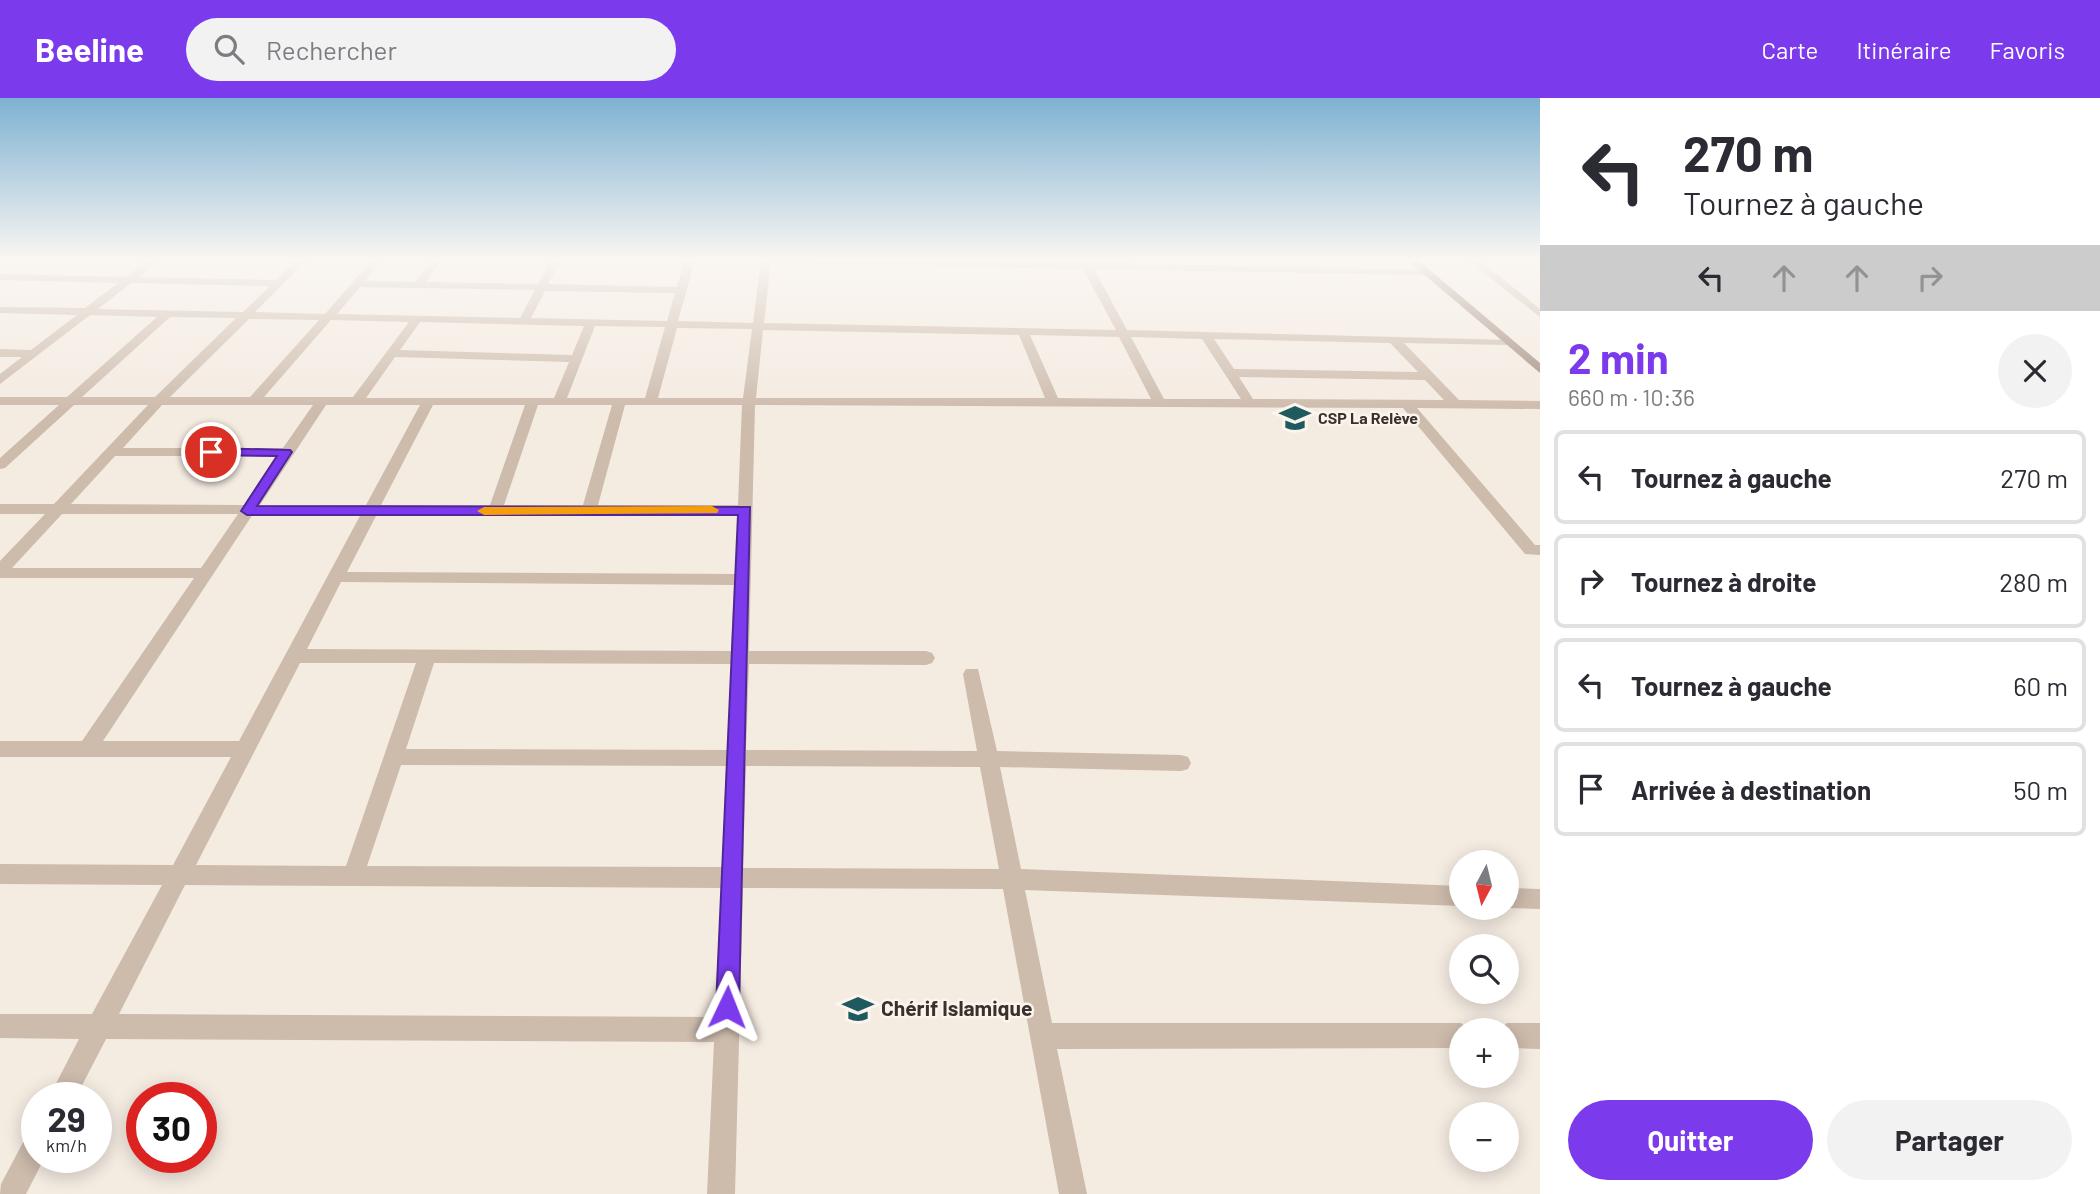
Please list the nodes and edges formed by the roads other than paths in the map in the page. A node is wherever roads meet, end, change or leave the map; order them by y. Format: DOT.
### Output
graph roads {
  1 [pos="50,311"];
  2 [pos="249,311"];
  3 [pos="333,311"];
  4 [pos="529,311"];
  5 [pos="675,311"];
  6 [pos="760,311"];
  7 [pos="1111,311"];
  8 [pos="1474,311"];
  9 [pos="1482,311"];
  10 [pos="88,312"];
  11 [pos="168,313"];
  12 [pos="245,315"];
  13 [pos="328,317"];
  14 [pos="417,319"];
  15 [pos="524,321"];
  16 [pos="591,322"];
  17 [pos="671,324"];
  18 [pos="758,326"];
  19 [pos="1024,332"];
  20 [pos="1123,334"];
  21 [pos="1206,336"];
  22 [pos="1394,340"];
  23 [pos="1508,342"];
  24 [pos="0,353"];
  25 [pos="33,354"];
  26 [pos="391,354"];
  27 [pos="1540,357"];
  28 [pos="576,359"];
  29 [pos="1540,369"];
  30 [pos="1230,373"];
  31 [pos="1429,376"];
  32 [pos="0,380"];
  33 [pos="1052,400"];
  34 [pos="0,401"];
  35 [pos="68,401"];
  36 [pos="159,401"];
  37 [pos="254,401"];
  38 [pos="322,401"];
  39 [pos="356,401"];
  40 [pos="1158,401"];
  41 [pos="428,402"];
  42 [pos="533,402"];
  43 [pos="559,402"];
  44 [pos="619,402"];
  45 [pos="650,402"];
  46 [pos="1249,402"];
  47 [pos="749,403"];
  48 [pos="1407,404"];
  49 [pos="1455,404"];
  50 [pos="1540,405"];
  51 [pos="7,451"];
  52 [pos="111,452"];
  53 [pos="286,452"];
  54 [pos="0,465"];
  55 [pos="0,509"];
  56 [pos="58,509"];
  57 [pos="589,510"];
  58 [pos="745,510"];
  59 [pos="247,511"];
  60 [pos="370,511"];
  61 [pos="495,511"];
  62 [pos="1540,550"];
  63 [pos="0,572"];
  64 [pos="206,573"];
  65 [pos="336,577"];
  66 [pos="743,580"];
  67 [pos="428,655"];
  68 [pos="294,656"];
  69 [pos="740,657"];
  70 [pos="926,658"];
  71 [pos="972,674"];
  72 [pos="0,749"];
  73 [pos="87,749"];
  74 [pos="245,749"];
  75 [pos="394,757"];
  76 [pos="736,757"];
  77 [pos="987,759"];
  78 [pos="1181,763"];
  79 [pos="0,874"];
  80 [pos="179,875"];
  81 [pos="354,876"];
  82 [pos="732,878"];
  83 [pos="1010,879"];
  84 [pos="1449,896"];
  85 [pos="1519,898"];
  86 [pos="1540,899"];
  87 [pos="0,1026"];
  88 [pos="99,1027"];
  89 [pos="727,1030"];
  90 [pos="1041,1036"];
  91 [pos="1449,1036"];
  92 [pos="1519,1036"];
  93 [pos="1540,1036"];
  94 [pos="70,1082"];
  95 [pos="22,1173"];
  96 [pos="11,1194"];
  97 [pos="721,1194"];
  98 [pos="1073,1194"];
  1 -- 10 [label="street"];
  2 -- 12 [label="street"];
  3 -- 13 [label="street"];
  4 -- 15 [label="street"];
  5 -- 17 [label="street"];
  6 -- 18 [label="street"];
  7 -- 20 [label="street"];
  8 -- 23 [label="main road"];
  9 -- 27 [label="main road"];
  10 -- 11 [label="street"];
  10 -- 25 [label="street"];
  11 -- 12 [label="street"];
  11 -- 35 [label="street"];
  12 -- 13 [label="street"];
  12 -- 36 [label="street"];
  13 -- 14 [label="street"];
  13 -- 37 [label="street"];
  14 -- 15 [label="street"];
  14 -- 26 [label="street"];
  15 -- 16 [label="street"];
  16 -- 17 [label="street"];
  16 -- 28 [label="street"];
  17 -- 18 [label="street"];
  17 -- 45 [label="street"];
  18 -- 19 [label="street"];
  18 -- 47 [label="street"];
  19 -- 20 [label="street"];
  19 -- 33 [label="street"];
  20 -- 21 [label="street"];
  20 -- 40 [label="street"];
  21 -- 22 [label="street"];
  21 -- 30 [label="street"];
  22 -- 23 [label="street"];
  22 -- 31 [label="street"];
  23 -- 29 [label="main road"];
  24 -- 25 [label="street"];
  25 -- 32 [label="street"];
  26 -- 28 [label="street"];
  26 -- 39 [label="street"];
  28 -- 43 [label="street"];
  30 -- 31 [label="street"];
  30 -- 46 [label="street"];
  31 -- 49 [label="street"];
  33 -- 40 [label="street"];
  33 -- 47 [label="street"];
  34 -- 35 [label="street"];
  35 -- 36 [label="street"];
  35 -- 51 [label="street"];
  36 -- 37 [label="street"];
  36 -- 52 [label="street"];
  37 -- 38 [label="street"];
  38 -- 39 [label="street"];
  38 -- 53 [label="street"];
  39 -- 41 [label="street"];
  40 -- 46 [label="street"];
  41 -- 42 [label="street"];
  41 -- 60 [label="street"];
  42 -- 43 [label="street"];
  42 -- 61 [label="street"];
  43 -- 44 [label="street"];
  44 -- 45 [label="street"];
  44 -- 57 [label="street"];
  45 -- 47 [label="street"];
  46 -- 48 [label="street"];
  47 -- 58 [label="street"];
  48 -- 49 [label="street"];
  48 -- 62 [label="street"];
  49 -- 50 [label="street"];
  51 -- 54 [label="street"];
  52 -- 53 [label="street"];
  52 -- 56 [label="street"];
  53 -- 59 [label="street"];
  55 -- 56 [label="street"];
  56 -- 59 [label="street"];
  56 -- 63 [label="street"];
  57 -- 58 [label="street"];
  57 -- 61 [label="street"];
  58 -- 66 [label="street"];
  59 -- 60 [label="street"];
  59 -- 64 [label="street"];
  60 -- 61 [label="street"];
  60 -- 65 [label="street"];
  63 -- 64 [label="street"];
  64 -- 73 [label="street"];
  65 -- 66 [label="street"];
  65 -- 68 [label="street"];
  66 -- 69 [label="street"];
  67 -- 68 [label="street"];
  67 -- 69 [label="street"];
  67 -- 75 [label="street"];
  68 -- 74 [label="street"];
  69 -- 70 [label="street"];
  69 -- 76 [label="street"];
  71 -- 77 [label="street"];
  72 -- 73 [label="street"];
  73 -- 74 [label="street"];
  74 -- 80 [label="street"];
  75 -- 76 [label="street"];
  75 -- 81 [label="street"];
  76 -- 77 [label="street"];
  76 -- 82 [label="street"];
  77 -- 78 [label="street"];
  77 -- 83 [label="street"];
  79 -- 80 [label="street"];
  80 -- 81 [label="street"];
  80 -- 88 [label="street"];
  81 -- 82 [label="street"];
  82 -- 83 [label="street"];
  82 -- 89 [label="street"];
  83 -- 84 [label="street"];
  83 -- 90 [label="street"];
  85 -- 86 [label="street"];
  87 -- 88 [label="street"];
  88 -- 89 [label="street"];
  88 -- 94 [label="street"];
  89 -- 97 [label="street"];
  90 -- 91 [label="street"];
  90 -- 98 [label="street"];
  92 -- 93 [label="street"];
  95 -- 96 [label="street"];
}
